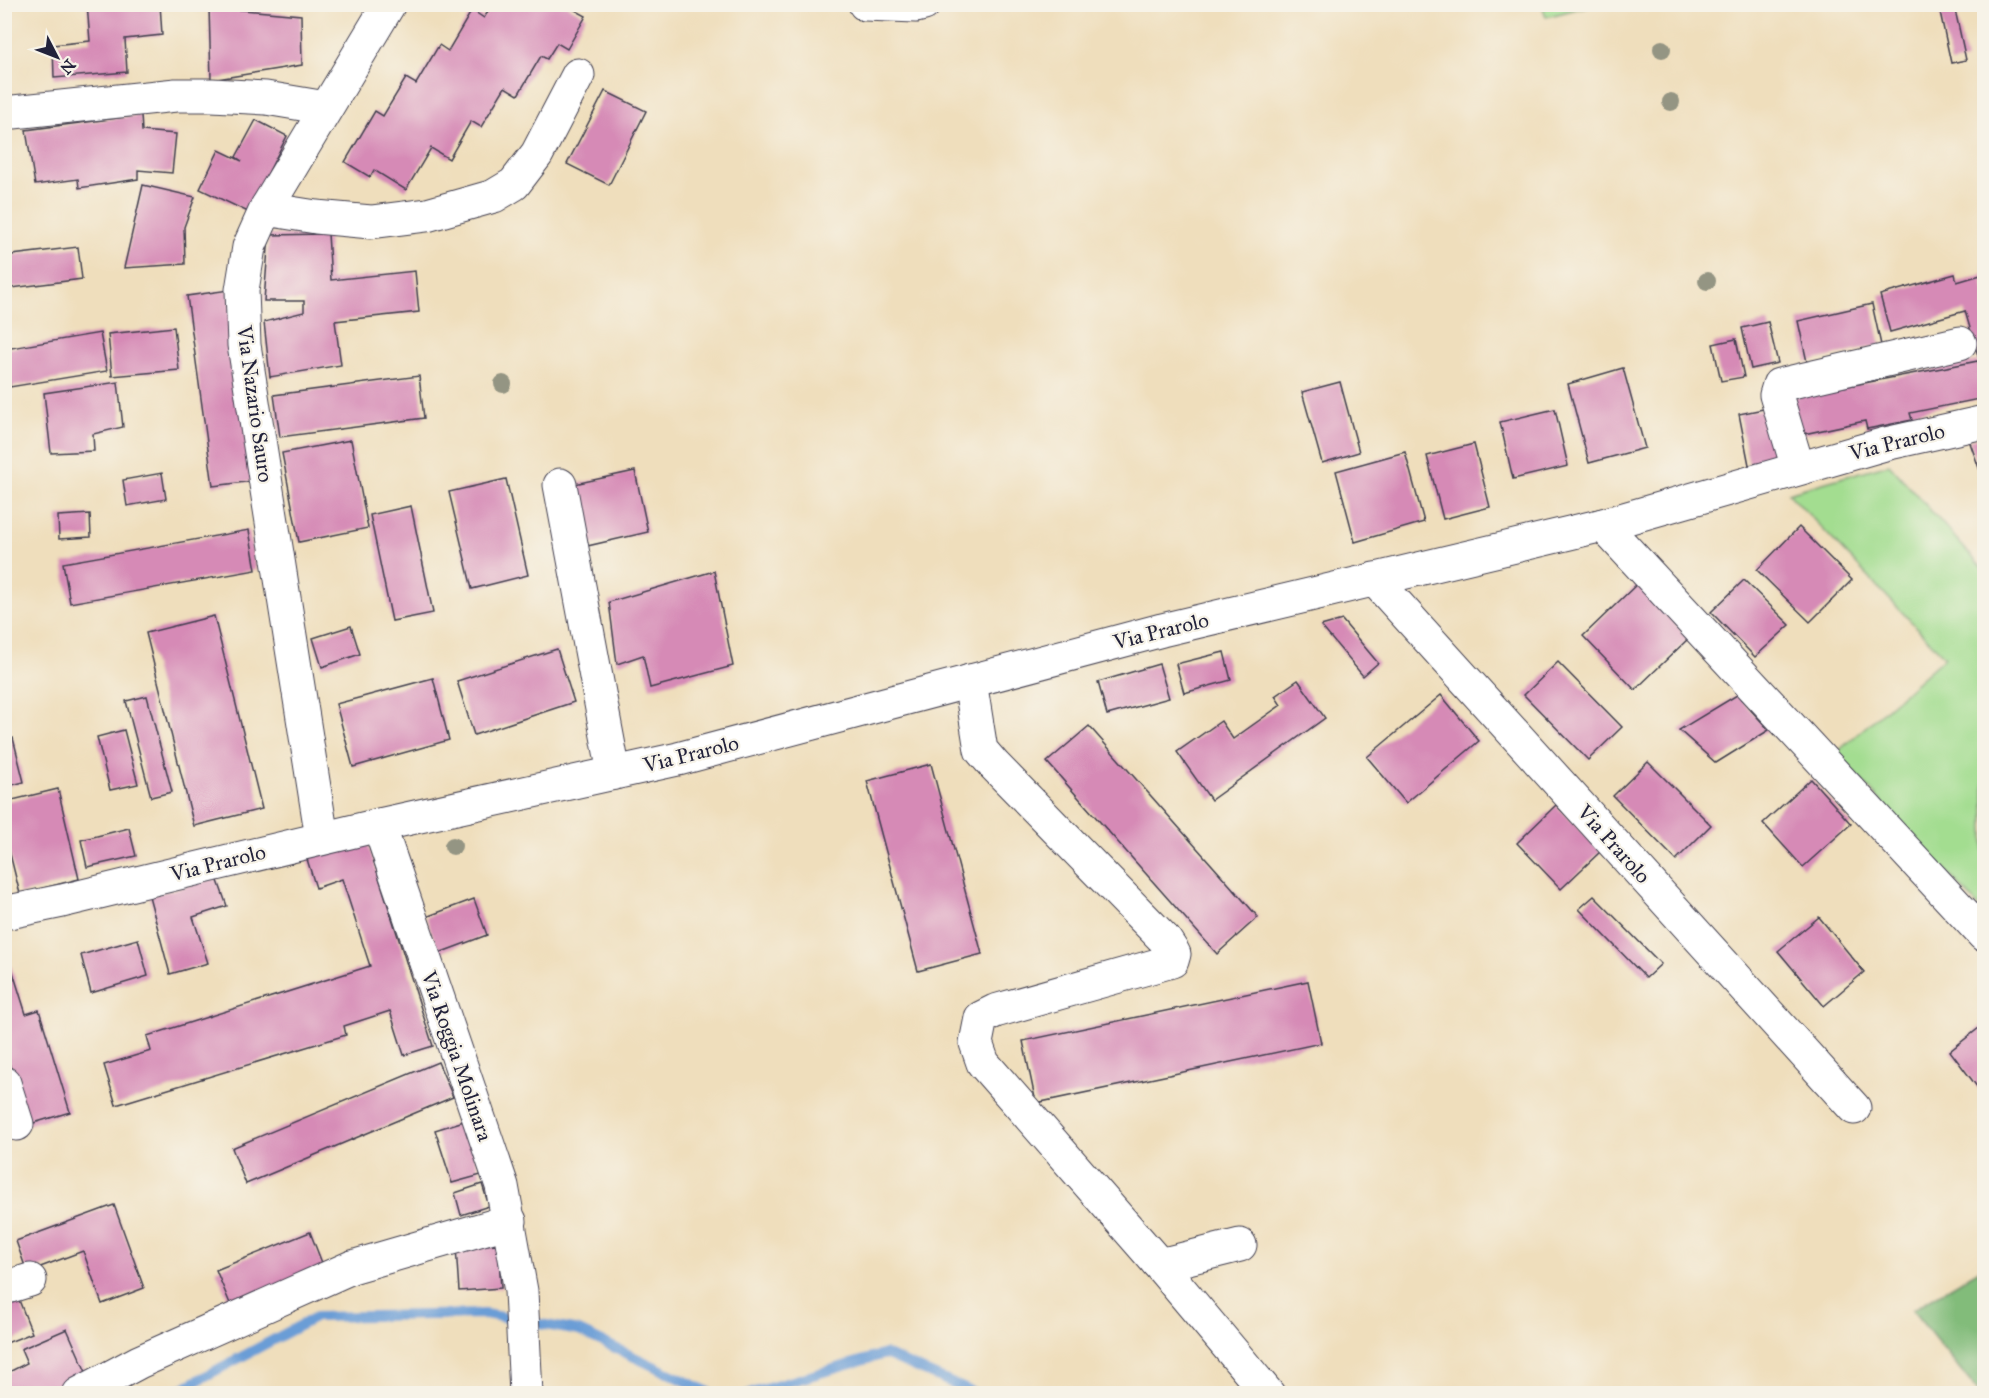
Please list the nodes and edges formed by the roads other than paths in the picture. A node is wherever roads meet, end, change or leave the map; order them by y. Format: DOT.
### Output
graph roads {
  1 [pos="389,4"];
  2 [pos="865,4"];
  3 [pos="924,4"];
  4 [pos="578,75"];
  5 [pos="326,108"];
  6 [pos="4,113"];
  7 [pos="267,207"];
  8 [pos="1960,343"];
  9 [pos="1984,422"];
  10 [pos="1798,468"];
  11 [pos="560,485"];
  12 [pos="1603,525"];
  13 [pos="1374,579"];
  14 [pos="970,681"];
  15 [pos="614,773"];
  16 [pos="379,825"];
  17 [pos="322,838"];
  18 [pos="4,913"];
  19 [pos="1984,934"];
  20 [pos="4,1083"];
  21 [pos="1854,1108"];
  22 [pos="17,1124"];
  23 [pos="510,1221"];
  24 [pos="1240,1245"];
  25 [pos="1157,1262"];
  26 [pos="79,1394"];
  27 [pos="526,1394"];
  28 [pos="1268,1394"];
  1 -- 5 [label="street, Via Nazario Sauro"];
  2 -- 3 [label="street"];
  4 -- 7 [label="street"];
  5 -- 6 [label="street"];
  5 -- 7 [label="street, Via Nazario Sauro"];
  7 -- 17 [label="street, Via Nazario Sauro"];
  8 -- 10 [label="street"];
  9 -- 10 [label="street, Via Prarolo"];
  10 -- 12 [label="street, Via Prarolo"];
  11 -- 15 [label="street"];
  12 -- 13 [label="street, Via Prarolo"];
  12 -- 19 [label="street"];
  13 -- 14 [label="street, Via Prarolo"];
  13 -- 21 [label="street, Via Prarolo"];
  14 -- 15 [label="street, Via Prarolo"];
  14 -- 25 [label="street"];
  15 -- 16 [label="street, Via Prarolo"];
  16 -- 17 [label="street, Via Prarolo"];
  16 -- 23 [label="street, Via Roggia Molinara"];
  17 -- 18 [label="street, Via Prarolo"];
  20 -- 22 [label="street"];
  23 -- 26 [label="street"];
  23 -- 27 [label="street, Via Roggia Molinara"];
  24 -- 25 [label="street"];
  25 -- 28 [label="street"];
}
